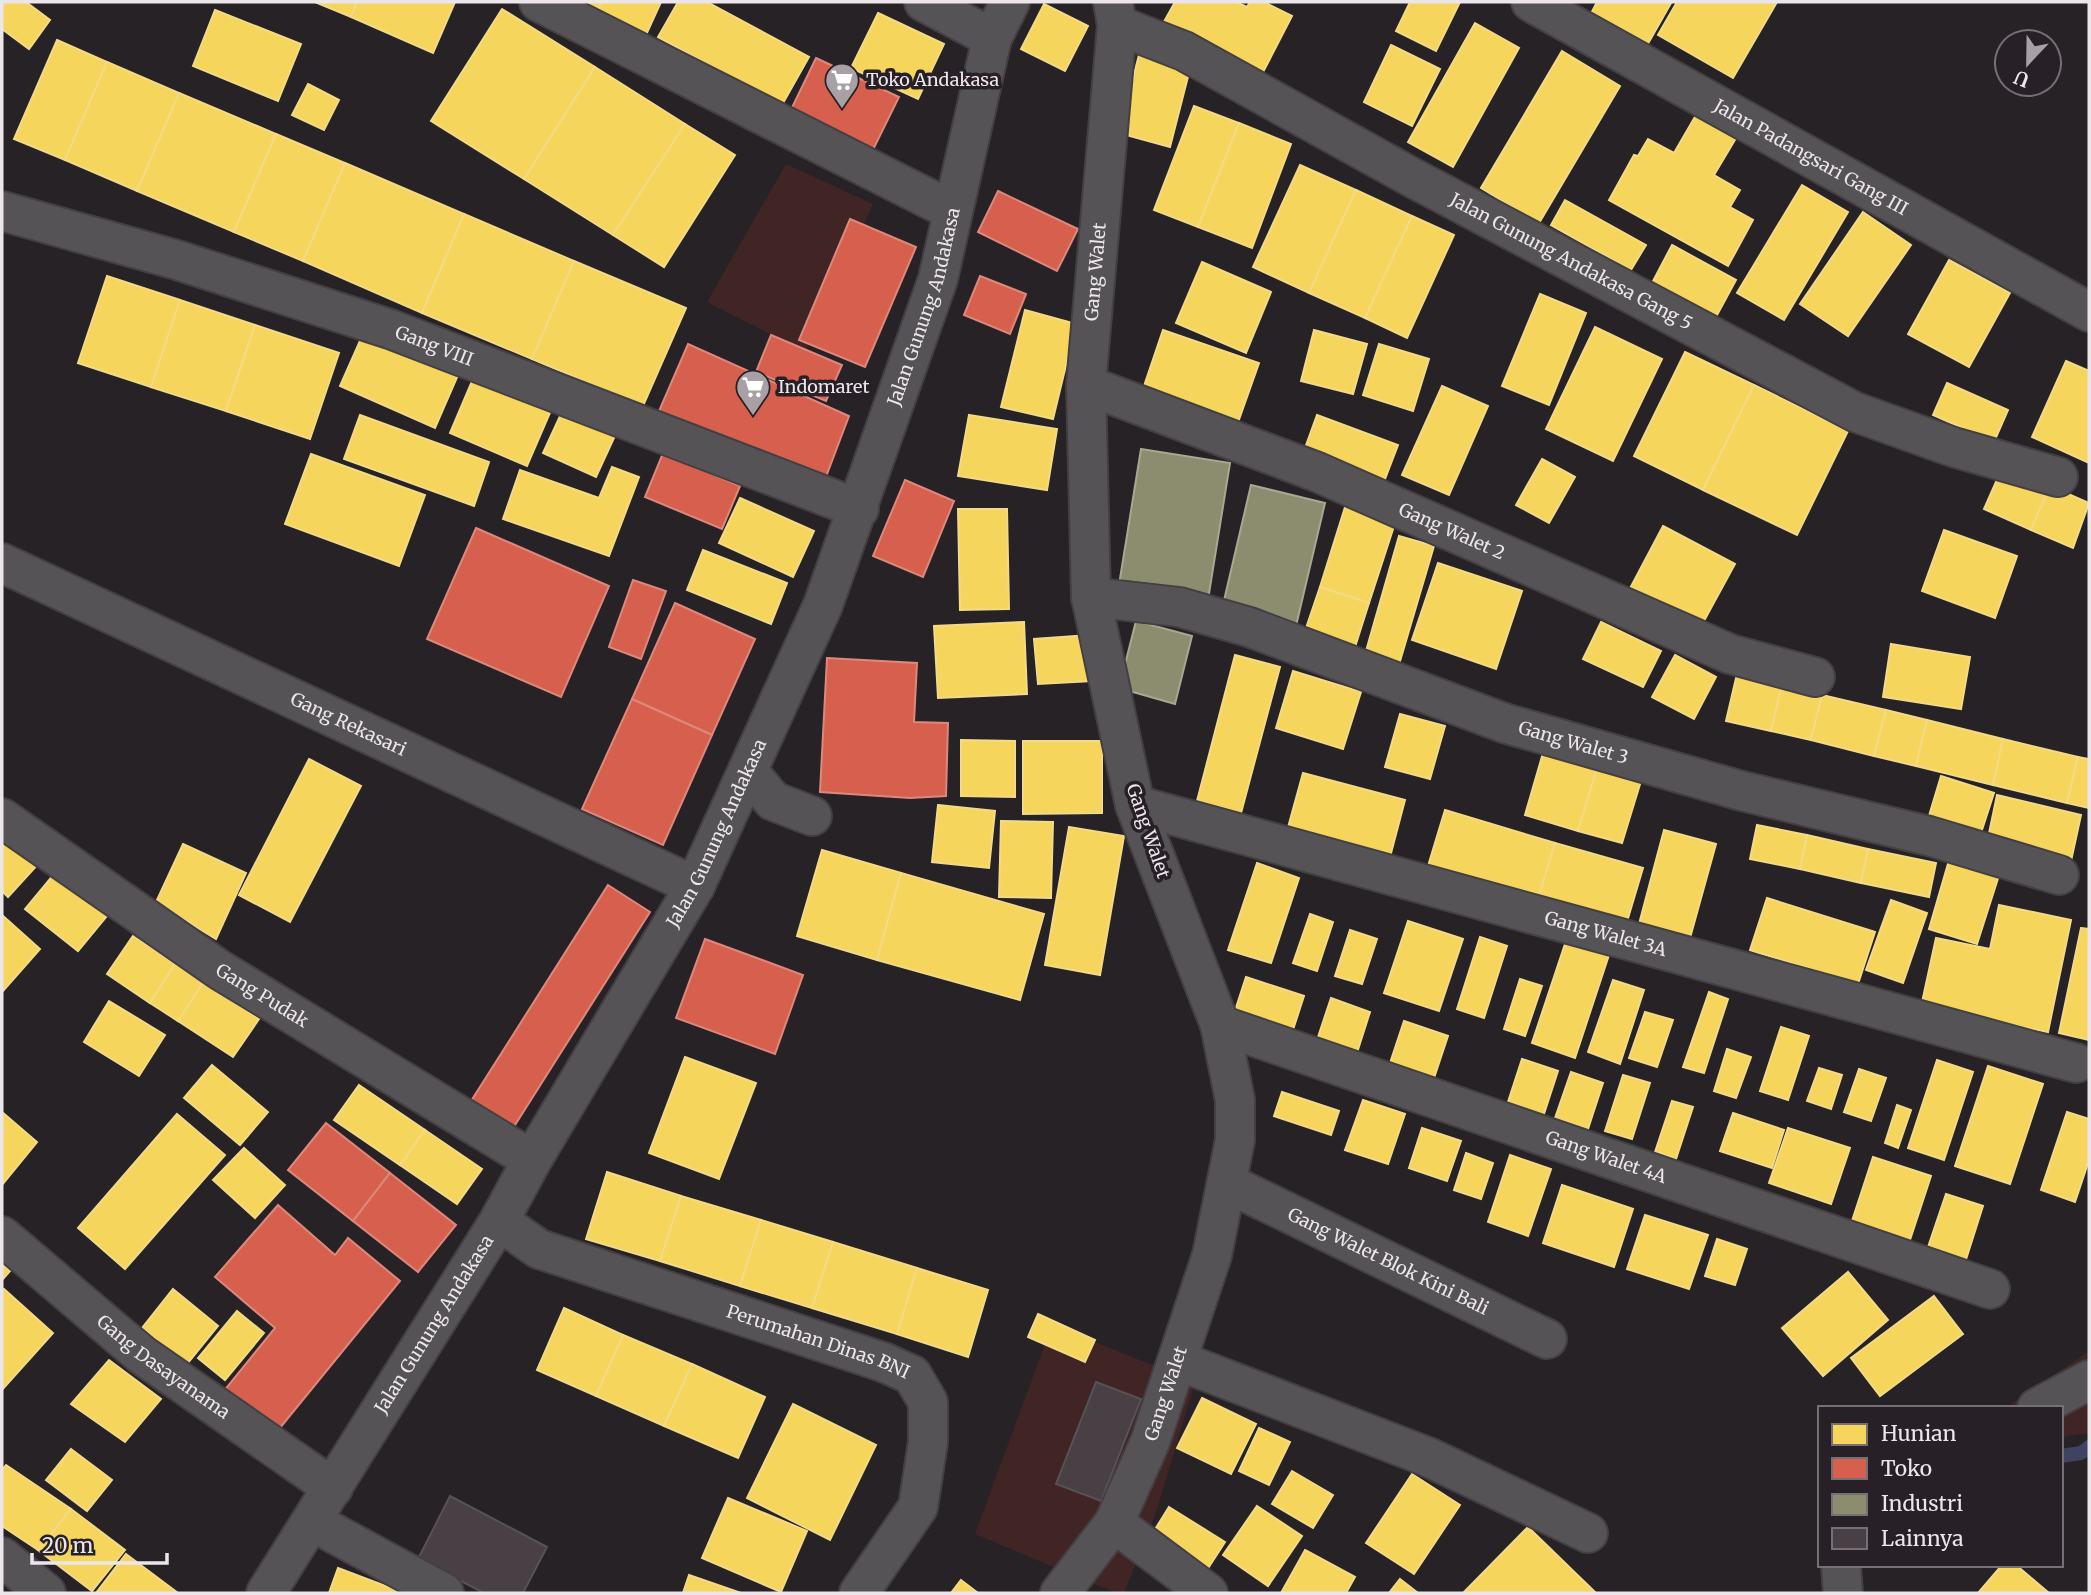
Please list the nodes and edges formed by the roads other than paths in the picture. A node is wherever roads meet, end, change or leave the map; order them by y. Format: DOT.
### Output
graph roads {
  1 [pos="540,2"];
  2 [pos="924,2"];
  3 [pos="1010,2"];
  4 [pos="1531,2"];
  5 [pos="1115,13"];
  6 [pos="992,38"];
  7 [pos="2,211"];
  8 [pos="953,211"];
  9 [pos="2089,312"];
  10 [pos="1086,385"];
  11 [pos="2058,477"];
  12 [pos="859,509"];
  13 [pos="2,563"];
  14 [pos="1091,597"];
  15 [pos="1815,677"];
  16 [pos="747,771"];
  17 [pos="1135,805"];
  18 [pos="812,816"];
  19 [pos="2,818"];
  20 [pos="2059,875"];
  21 [pos="695,886"];
  22 [pos="1220,1025"];
  23 [pos="2076,1063"];
  24 [pos="532,1160"];
  25 [pos="1229,1184"];
  26 [pos="499,1221"];
  27 [pos="2,1236"];
  28 [pos="1990,1289"];
  29 [pos="1547,1339"];
  30 [pos="1179,1361"];
  31 [pos="2089,1380"];
  32 [pos="2041,1406"];
  33 [pos="333,1488"];
  34 [pos="313,1522"];
  35 [pos="1114,1523"];
  36 [pos="1588,1533"];
  37 [pos="2,1557"];
  38 [pos="1841,1567"];
  39 [pos="46,1593"];
  40 [pos="266,1593"];
  41 [pos="444,1593"];
  42 [pos="859,1593"];
  43 [pos="1060,1593"];
  44 [pos="1208,1593"];
  45 [pos="1843,1593"];
  1 -- 8 [label="street"];
  2 -- 6 [label="street"];
  3 -- 6 [label="street, Jalan Gunung Andakasa"];
  4 -- 9 [label="street, Jalan Padangsari Gang III"];
  5 -- 10 [label="street, Gang Walet"];
  5 -- 11 [label="street, Jalan Gunung Andakasa Gang 5"];
  6 -- 8 [label="street, Jalan Gunung Andakasa"];
  7 -- 12 [label="street, Gang VIII"];
  8 -- 12 [label="street, Jalan Gunung Andakasa"];
  10 -- 14 [label="street, Gang Walet"];
  10 -- 15 [label="street, Gang Walet 2"];
  12 -- 16 [label="street, Jalan Gunung Andakasa"];
  13 -- 21 [label="street, Gang Rekasari"];
  14 -- 17 [label="street, Gang Walet"];
  14 -- 20 [label="street, Gang Walet 3"];
  16 -- 18 [label="street"];
  16 -- 21 [label="street, Jalan Gunung Andakasa"];
  17 -- 22 [label="street, Gang Walet"];
  17 -- 23 [label="street, Gang Walet 3A"];
  19 -- 24 [label="street, Gang Pudak"];
  21 -- 24 [label="street, Jalan Gunung Andakasa"];
  22 -- 25 [label="street, Gang Walet"];
  22 -- 28 [label="street, Gang Walet 4A"];
  24 -- 26 [label="street, Jalan Gunung Andakasa"];
  25 -- 29 [label="street, Gang Walet Blok Kini Bali"];
  25 -- 30 [label="street, Gang Walet"];
  26 -- 33 [label="street, Jalan Gunung Andakasa"];
  26 -- 42 [label="street, Perumahan Dinas BNI"];
  27 -- 33 [label="street, Gang Dasayanama"];
  30 -- 35 [label="street, Gang Walet"];
  30 -- 36 [label="street"];
  31 -- 32 [label="street"];
  33 -- 34 [label="street, Jalan Gunung Andakasa"];
  34 -- 40 [label="street, Jalan Gunung Andakasa"];
  34 -- 41 [label="street"];
  35 -- 43 [label="street, Gang Walet"];
  35 -- 44 [label="street"];
  37 -- 39 [label="street"];
  38 -- 45 [label="street"];
}
